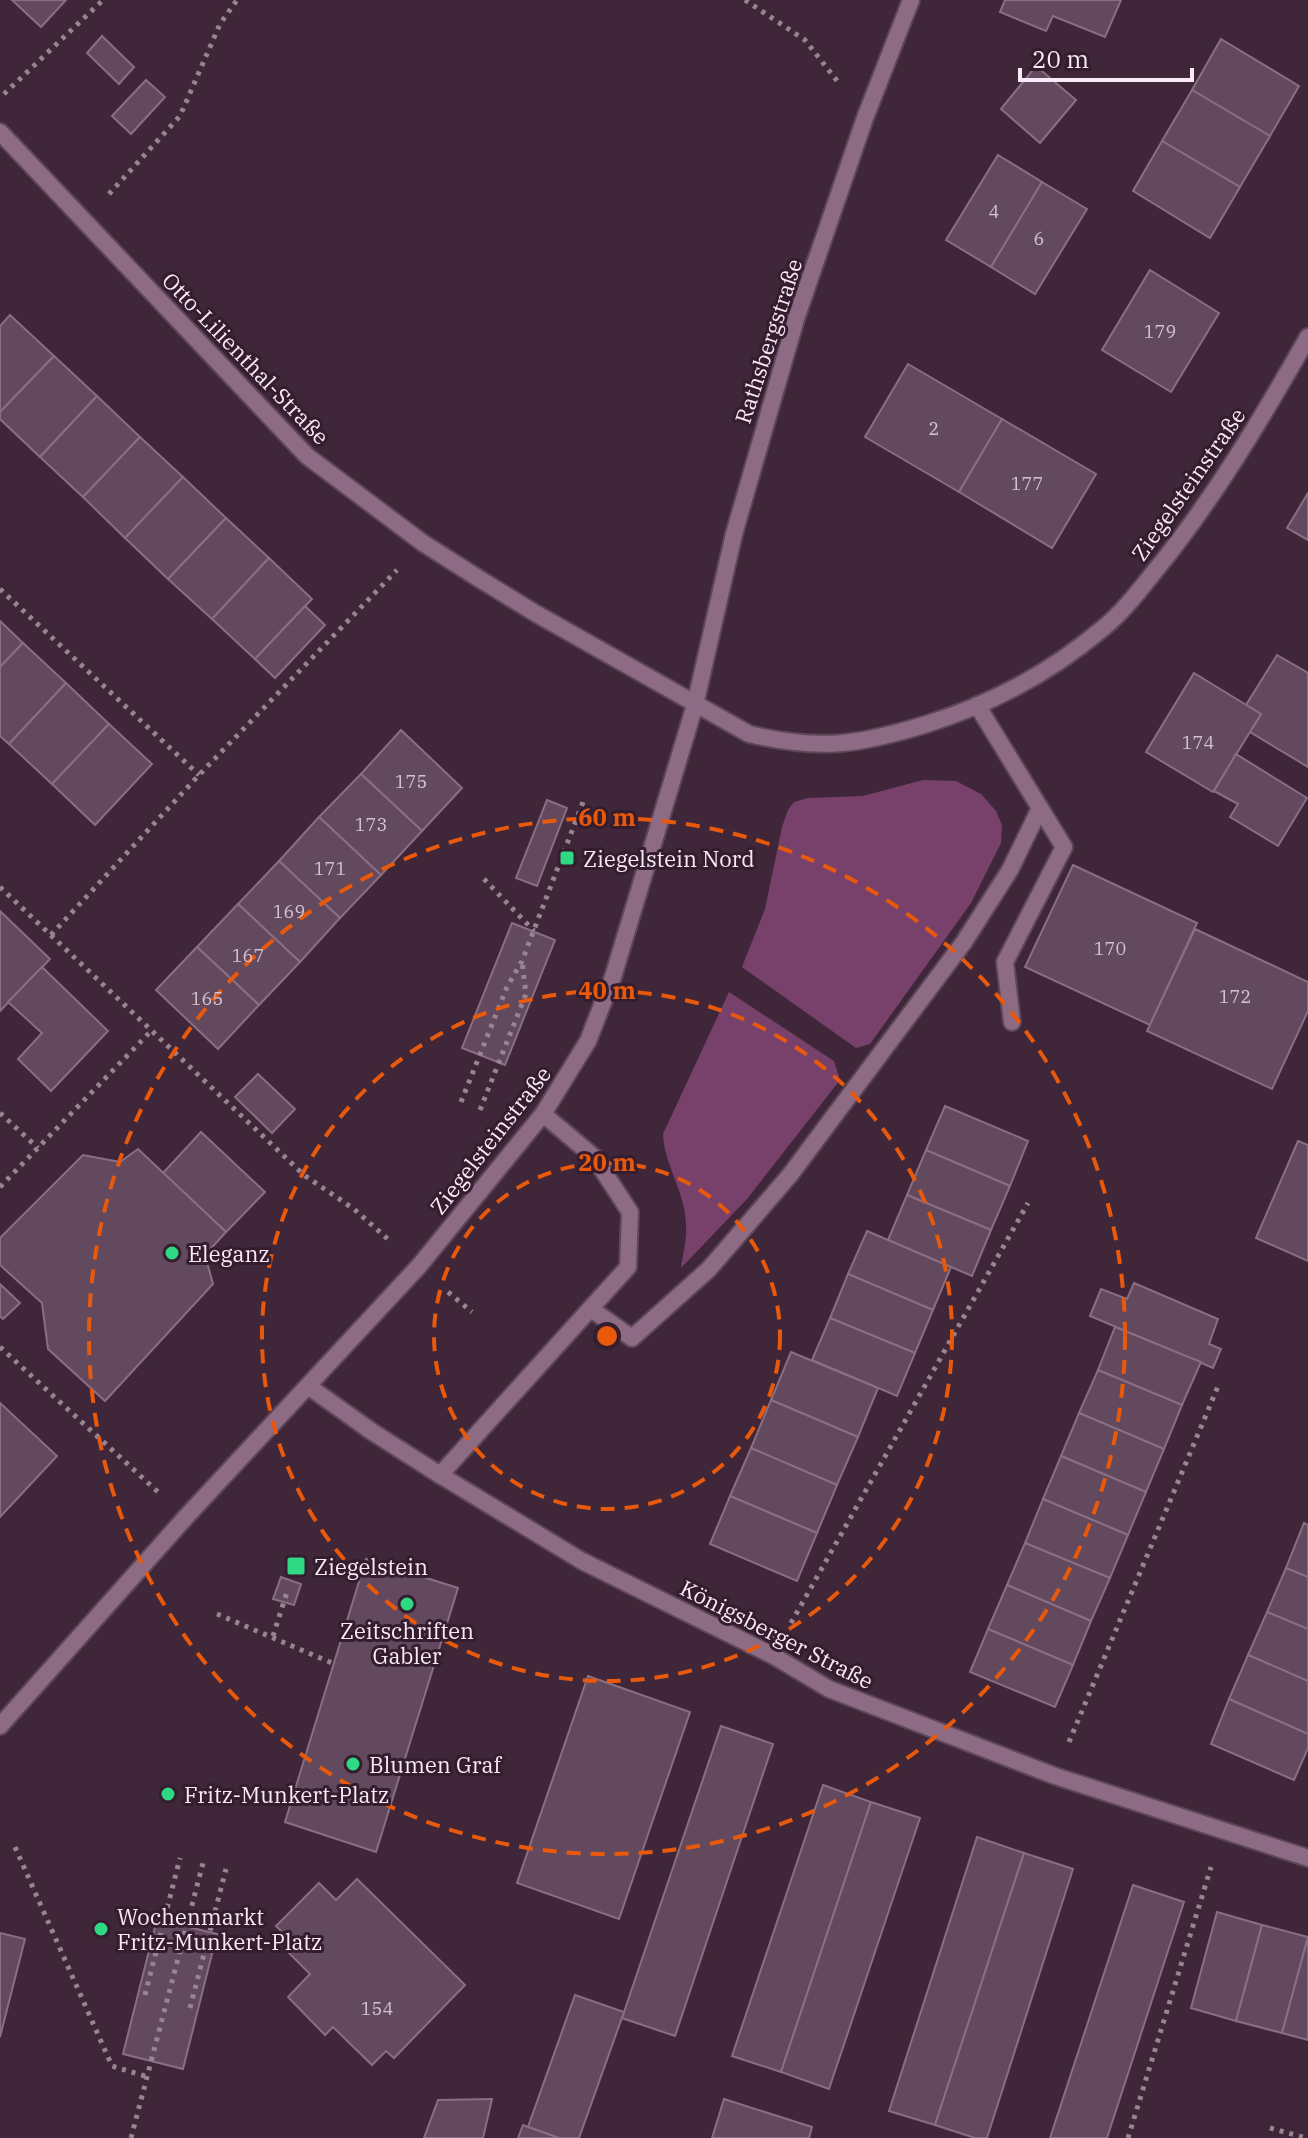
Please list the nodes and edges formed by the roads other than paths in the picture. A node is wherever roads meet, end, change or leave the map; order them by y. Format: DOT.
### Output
graph roads {
  1 [pos="911,0"];
  2 [pos="0,132"];
  3 [pos="1308,337"];
  4 [pos="695,705"];
  5 [pos="977,705"];
  6 [pos="1040,808"];
  7 [pos="1012,1022"];
  8 [pos="543,1114"];
  9 [pos="591,1309"];
  10 [pos="308,1386"];
  11 [pos="440,1475"];
  12 [pos="0,1726"];
  13 [pos="1308,1858"];
  1 -- 4 [label="street, Rathsbergstraße"];
  2 -- 4 [label="street, Otto-Lilienthal-Straße"];
  3 -- 5 [label="street, Ziegelsteinstraße"];
  4 -- 5 [label="street, Ziegelsteinstraße"];
  4 -- 8 [label="street, Ziegelsteinstraße"];
  5 -- 6 [label="street"];
  6 -- 7 [label="street"];
  6 -- 9 [label="street"];
  8 -- 9 [label="street"];
  8 -- 10 [label="street, Ziegelsteinstraße"];
  9 -- 11 [label="street"];
  10 -- 11 [label="street, Königsberger Straße"];
  10 -- 12 [label="street, Ziegelsteinstraße"];
  11 -- 13 [label="street, Königsberger Straße"];
}
